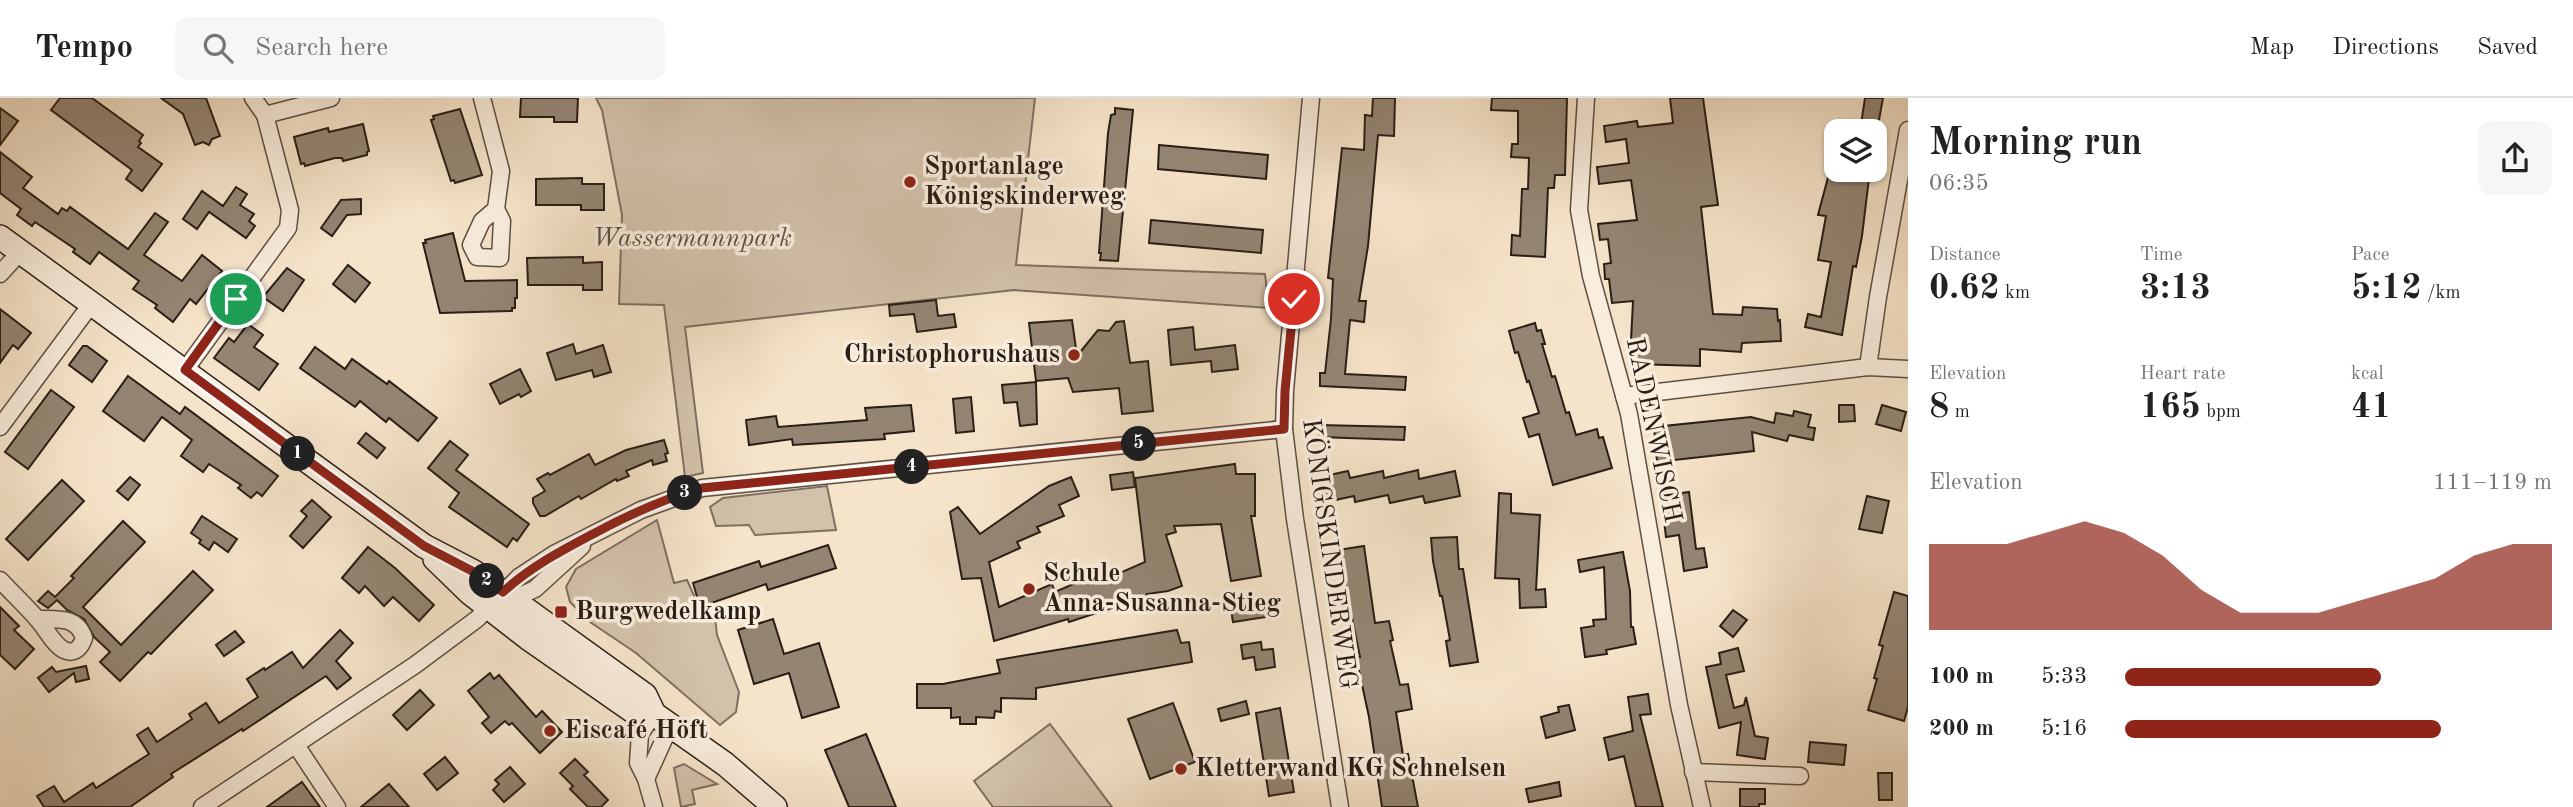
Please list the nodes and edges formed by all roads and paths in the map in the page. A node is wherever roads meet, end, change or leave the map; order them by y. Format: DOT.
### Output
graph roads {
  1 [pos="253,98"];
  2 [pos="331,98"];
  3 [pos="482,98"];
  4 [pos="1311,98"];
  5 [pos="1586,98"];
  6 [pos="265,115"];
  7 [pos="1908,130"];
  8 [pos="496,209"];
  9 [pos="0,237"];
  10 [pos="20,252"];
  11 [pos="0,274"];
  12 [pos="92,303"];
  13 [pos="1868,367"];
  14 [pos="1908,369"];
  15 [pos="185,370"];
  16 [pos="1624,396"];
  17 [pos="0,427"];
  18 [pos="1284,429"];
  19 [pos="0,580"];
  20 [pos="502,600"];
  21 [pos="37,618"];
  22 [pos="662,720"];
  23 [pos="296,745"];
  24 [pos="1693,772"];
  25 [pos="1800,776"];
  26 [pos="646,779"];
  27 [pos="202,807"];
  28 [pos="337,807"];
  29 [pos="654,807"];
  30 [pos="775,807"];
  31 [pos="1340,807"];
  32 [pos="1702,807"];
  1 -- 6 [label="street"];
  2 -- 6 [label="street"];
  3 -- 8 [label="street"];
  4 -- 18 [label="street, KÖNIGSKINDERWEG"];
  5 -- 16 [label="street, RADENWISCH"];
  6 -- 15 [label="street"];
  7 -- 13 [label="street"];
  9 -- 10 [label="main road"];
  10 -- 11 [label="street"];
  10 -- 12 [label="main road"];
  12 -- 15 [label="main road"];
  12 -- 17 [label="street"];
  13 -- 14 [label="street"];
  13 -- 16 [label="street"];
  15 -- 20 [label="main road"];
  16 -- 24 [label="street, RADENWISCH"];
  18 -- 20 [label="street"];
  18 -- 31 [label="street, KÖNIGSKINDERWEG"];
  19 -- 21 [label="street"];
  20 -- 22 [label="main road"];
  20 -- 23 [label="street"];
  22 -- 26 [label="street"];
  22 -- 26 [label="street"];
  22 -- 30 [label="main road"];
  23 -- 27 [label="street"];
  23 -- 28 [label="street"];
  24 -- 25 [label="street"];
  24 -- 32 [label="street, RADENWISCH"];
  26 -- 29 [label="street"];
}
